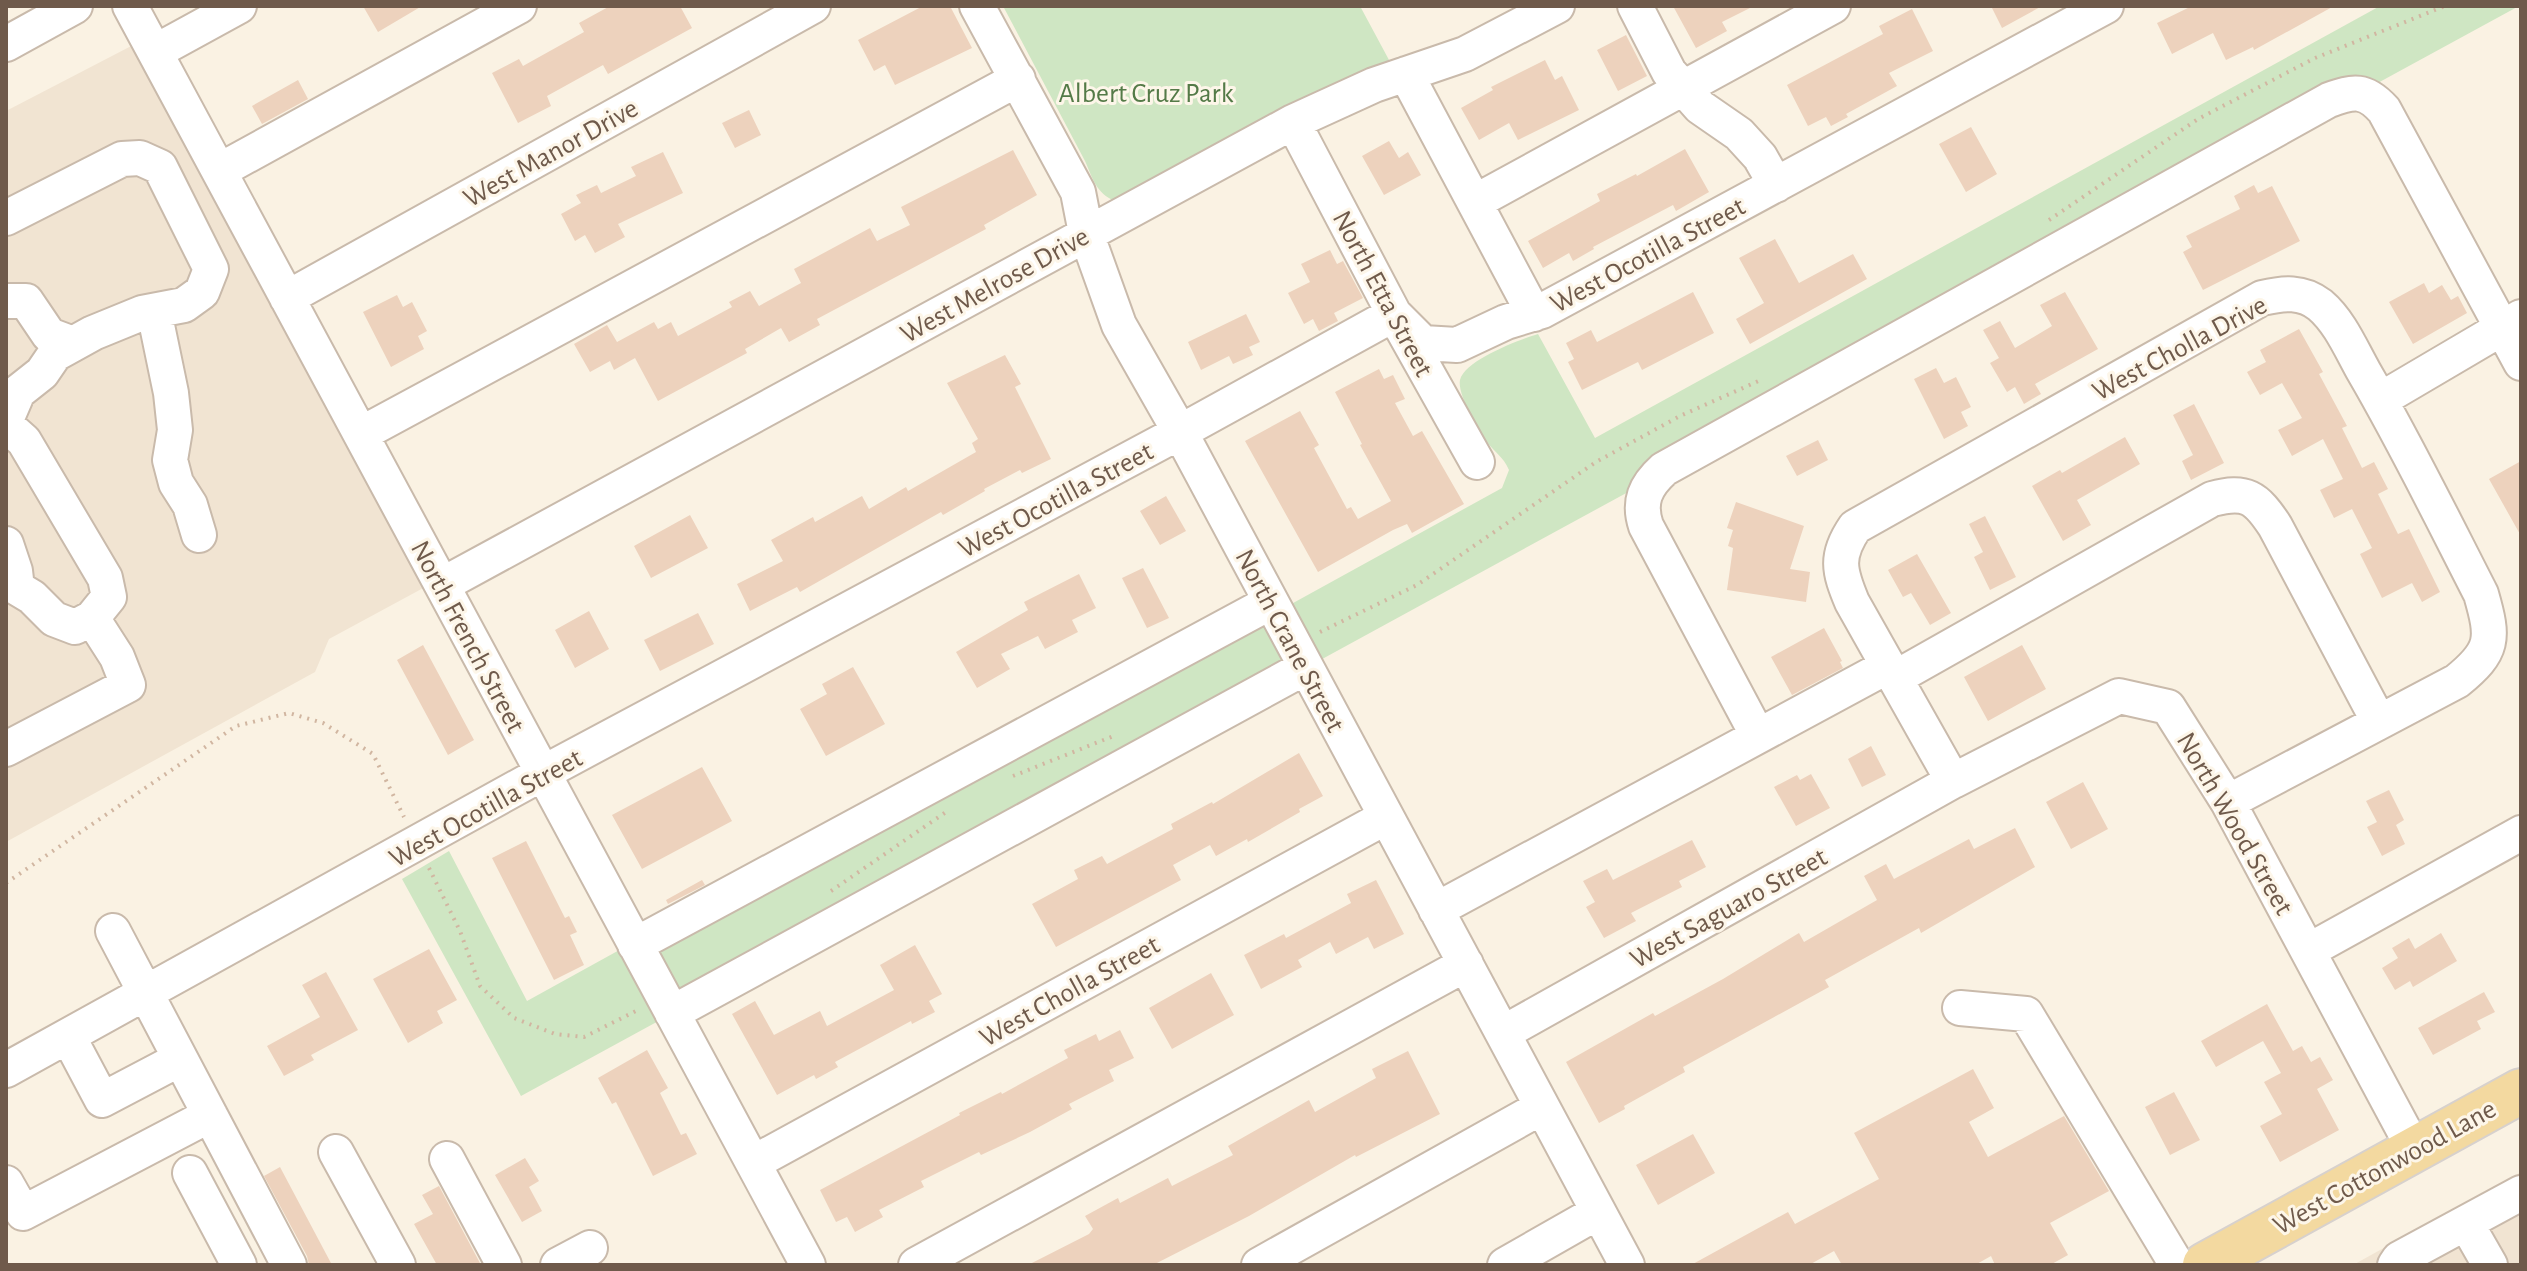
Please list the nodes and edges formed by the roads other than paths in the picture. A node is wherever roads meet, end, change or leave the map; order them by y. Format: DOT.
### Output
graph roads {
  1 [pos="75,6"];
  2 [pos="130,6"];
  3 [pos="239,6"];
  4 [pos="519,6"];
  5 [pos="813,6"];
  6 [pos="977,6"];
  7 [pos="1557,6"];
  8 [pos="1635,6"];
  9 [pos="1833,6"];
  10 [pos="2106,6"];
  11 [pos="1515,16"];
  12 [pos="6,44"];
  13 [pos="155,52"];
  14 [pos="1406,74"];
  15 [pos="1018,79"];
  16 [pos="1683,88"];
  17 [pos="1293,122"];
  18 [pos="219,171"];
  19 [pos="1776,185"];
  20 [pos="1475,202"];
  21 [pos="6,218"];
  22 [pos="1086,233"];
  23 [pos="287,298"];
  24 [pos="6,301"];
  25 [pos="154,311"];
  26 [pos="1394,314"];
  27 [pos="1534,314"];
  28 [pos="2512,322"];
  29 [pos="73,344"];
  30 [pos="2521,363"];
  31 [pos="2380,400"];
  32 [pos="6,422"];
  33 [pos="1180,432"];
  34 [pos="361,434"];
  35 [pos="1477,462"];
  36 [pos="199,535"];
  37 [pos="6,544"];
  38 [pos="442,585"];
  39 [pos="12,591"];
  40 [pos="1271,602"];
  41 [pos="92,618"];
  42 [pos="1300,656"];
  43 [pos="1892,672"];
  44 [pos="2379,722"];
  45 [pos="1758,736"];
  46 [pos="6,749"];
  47 [pos="543,773"];
  48 [pos="1953,781"];
  49 [pos="2228,802"];
  50 [pos="1386,817"];
  51 [pos="2521,833"];
  52 [pos="1436,910"];
  53 [pos="113,931"];
  54 [pos="635,945"];
  55 [pos="2308,951"];
  56 [pos="1466,964"];
  57 [pos="146,993"];
  58 [pos="668,1005"];
  59 [pos="1960,1008"];
  60 [pos="1503,1033"];
  61 [pos="68,1036"];
  62 [pos="180,1059"];
  63 [pos="6,1070"];
  64 [pos="2521,1091"];
  65 [pos="1542,1107"];
  66 [pos="210,1115"];
  67 [pos="2414,1149"];
  68 [pos="336,1152"];
  69 [pos="447,1159"];
  70 [pos="753,1163"];
  71 [pos="190,1173"];
  72 [pos="6,1183"];
  73 [pos="2521,1193"];
  74 [pos="1598,1212"];
  75 [pos="2466,1223"];
  76 [pos="590,1248"];
  77 [pos="239,1265"];
  78 [pos="289,1265"];
  79 [pos="398,1265"];
  80 [pos="504,1265"];
  81 [pos="558,1265"];
  82 [pos="808,1265"];
  83 [pos="916,1265"];
  84 [pos="1259,1265"];
  85 [pos="1505,1265"];
  86 [pos="1627,1265"];
  87 [pos="2177,1265"];
  88 [pos="2205,1265"];
  89 [pos="2395,1265"];
  90 [pos="2490,1265"];
  1 -- 12 [label="street"];
  2 -- 13 [label="street, North French Street"];
  3 -- 13 [label="street"];
  4 -- 18 [label="street"];
  5 -- 23 [label="street, West Manor Drive"];
  6 -- 15 [label="street, North Crane Street"];
  7 -- 11 [label="street, West Melrose Drive"];
  8 -- 16 [label="street"];
  9 -- 16 [label="street"];
  10 -- 19 [label="street, West Ocotilla Street"];
  11 -- 14 [label="street, West Melrose Drive"];
  13 -- 18 [label="street, North French Street"];
  14 -- 17 [label="street, West Melrose Drive"];
  14 -- 20 [label="street"];
  15 -- 22 [label="street, North Crane Street"];
  15 -- 34 [label="street"];
  16 -- 19 [label="street"];
  16 -- 20 [label="street"];
  17 -- 22 [label="street, West Melrose Drive"];
  17 -- 26 [label="street, North Etta Street"];
  18 -- 23 [label="street, North French Street"];
  19 -- 27 [label="street, West Ocotilla Street"];
  20 -- 27 [label="street"];
  21 -- 25 [label="street"];
  22 -- 33 [label="street, North Crane Street"];
  22 -- 38 [label="street, West Melrose Drive"];
  23 -- 34 [label="street, North French Street"];
  24 -- 29 [label="street"];
  25 -- 29 [label="street"];
  25 -- 36 [label="street"];
  26 -- 27 [label="street, West Ocotilla Street"];
  26 -- 33 [label="street, West Ocotilla Street"];
  26 -- 35 [label="street, North Etta Street"];
  28 -- 30 [label="street"];
  28 -- 31 [label="street"];
  28 -- 45 [label="street"];
  29 -- 32 [label="street"];
  31 -- 43 [label="street, West Cholla Drive"];
  31 -- 44 [label="street, West Cholla Drive"];
  32 -- 41 [label="street"];
  33 -- 40 [label="street, North Crane Street"];
  33 -- 47 [label="street, West Ocotilla Street"];
  34 -- 38 [label="street, North French Street"];
  37 -- 39 [label="street"];
  38 -- 47 [label="street, North French Street"];
  39 -- 41 [label="street"];
  40 -- 42 [label="street, North Crane Street"];
  40 -- 54 [label="street"];
  41 -- 46 [label="street"];
  42 -- 50 [label="street, North Crane Street"];
  42 -- 58 [label="street"];
  43 -- 44 [label="street"];
  43 -- 45 [label="street"];
  43 -- 48 [label="street, West Cholla Drive"];
  44 -- 49 [label="street, West Cholla Drive"];
  45 -- 52 [label="street"];
  47 -- 54 [label="street, North French Street"];
  47 -- 57 [label="street, West Ocotilla Street"];
  48 -- 49 [label="street, North Wood Street"];
  48 -- 60 [label="street, West Saguaro Street"];
  49 -- 55 [label="street, North Wood Street"];
  50 -- 52 [label="street, North Crane Street"];
  50 -- 70 [label="street, West Cholla Street"];
  51 -- 55 [label="street"];
  52 -- 56 [label="street, North Crane Street"];
  53 -- 57 [label="street"];
  54 -- 58 [label="street, North French Street"];
  55 -- 67 [label="street, North Wood Street"];
  56 -- 60 [label="street, North Crane Street"];
  56 -- 83 [label="street"];
  57 -- 61 [label="street, West Ocotilla Street"];
  57 -- 62 [label="street"];
  58 -- 70 [label="street, North French Street"];
  59 -- 87 [label="street"];
  60 -- 65 [label="street, North Crane Street"];
  61 -- 62 [label="street"];
  61 -- 63 [label="street, West Ocotilla Street"];
  62 -- 66 [label="street"];
  64 -- 67 [label="main road, West Cottonwood Lane"];
  65 -- 74 [label="street, North Crane Street"];
  65 -- 84 [label="street"];
  66 -- 72 [label="street"];
  66 -- 78 [label="street"];
  67 -- 88 [label="main road, West Cottonwood Lane"];
  68 -- 79 [label="street"];
  69 -- 80 [label="street"];
  70 -- 82 [label="street, North French Street"];
  71 -- 77 [label="street"];
  73 -- 75 [label="street"];
  74 -- 85 [label="street"];
  74 -- 86 [label="street, North Crane Street"];
  75 -- 89 [label="street"];
  75 -- 90 [label="street"];
  76 -- 81 [label="street"];
}
